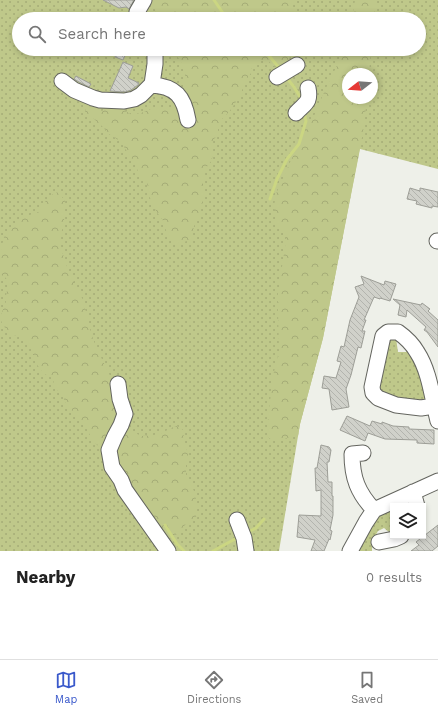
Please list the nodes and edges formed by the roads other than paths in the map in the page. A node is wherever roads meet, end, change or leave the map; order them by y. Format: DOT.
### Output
graph roads {
  1 [pos="155,56"];
  2 [pos="62,81"];
  3 [pos="151,85"];
  4 [pos="188,120"];
  5 [pos="118,384"];
  6 [pos="434,406"];
  7 [pos="438,421"];
  8 [pos="362,454"];
  9 [pos="438,481"];
  10 [pos="415,499"];
  11 [pos="374,510"];
  12 [pos="237,520"];
  13 [pos="394,539"];
  14 [pos="379,542"];
  15 [pos="168,551"];
  16 [pos="246,551"];
  17 [pos="350,551"];
  1 -- 3 [label="street"];
  2 -- 3 [label="street"];
  3 -- 4 [label="street"];
  5 -- 15 [label="street"];
  6 -- 6 [label="street"];
  6 -- 7 [label="street"];
  8 -- 11 [label="street"];
  9 -- 10 [label="street"];
  10 -- 11 [label="street"];
  11 -- 17 [label="street"];
  12 -- 16 [label="street"];
  13 -- 14 [label="street"];
}
